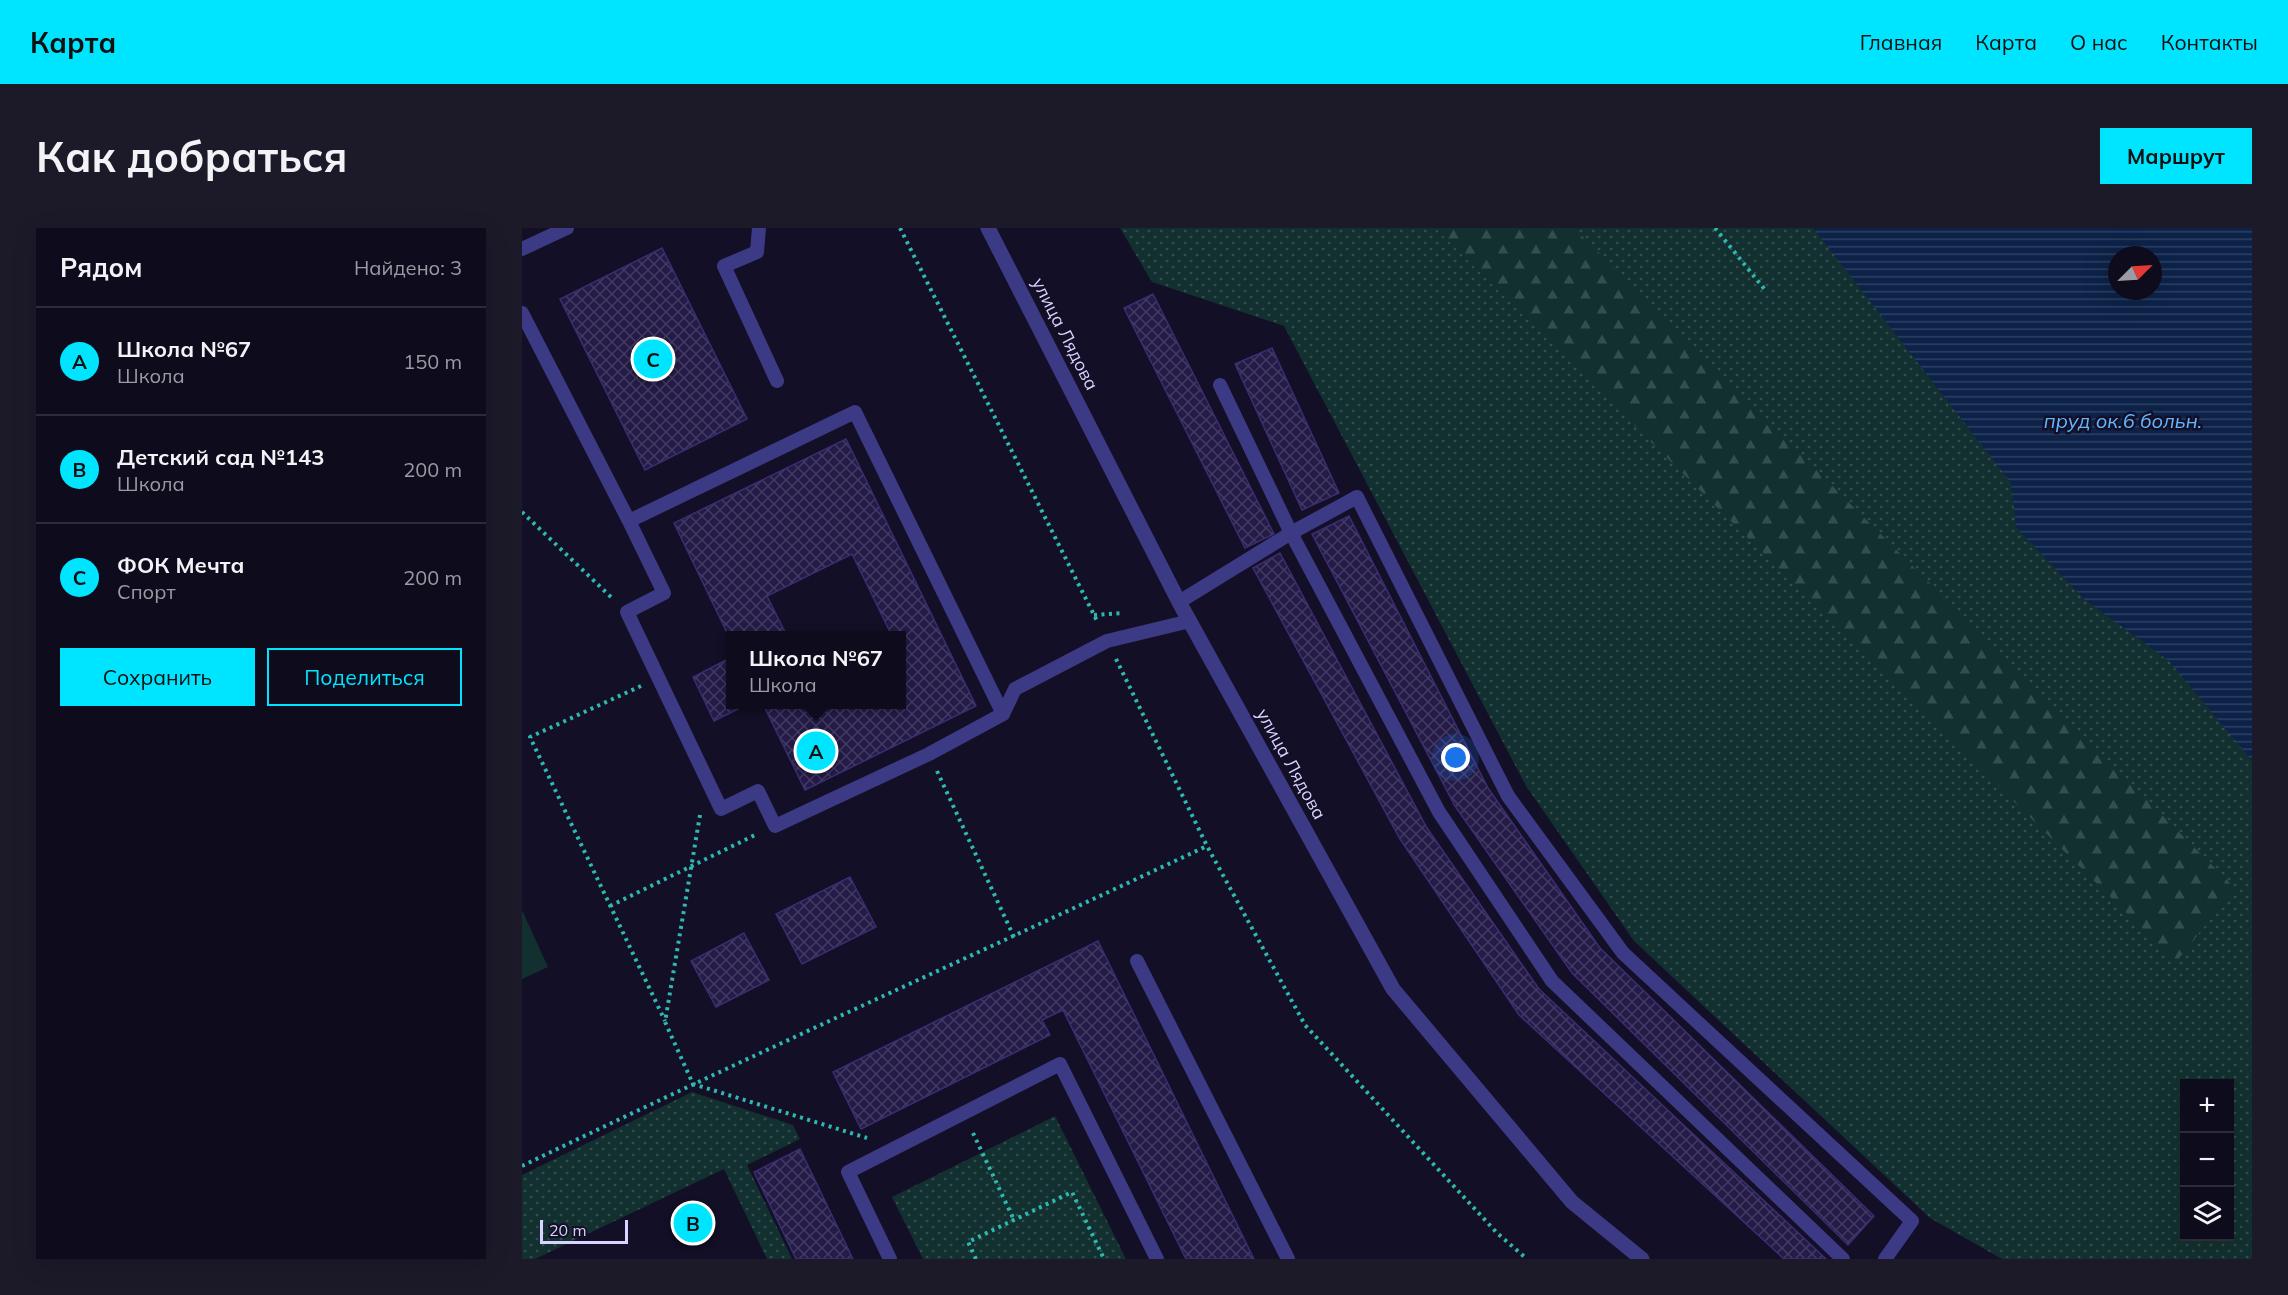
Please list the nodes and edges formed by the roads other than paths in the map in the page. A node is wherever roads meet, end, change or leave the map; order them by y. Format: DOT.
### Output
graph roads {
  1 [pos="567,228"];
  2 [pos="759,228"];
  3 [pos="988,228"];
  4 [pos="522,249"];
  5 [pos="522,313"];
  6 [pos="777,381"];
  7 [pos="1220,385"];
  8 [pos="629,521"];
  9 [pos="1291,533"];
  10 [pos="1179,602"];
  11 [pos="1190,621"];
  12 [pos="1003,714"];
  13 [pos="1137,961"];
  14 [pos="890,1259"];
  15 [pos="1157,1259"];
  16 [pos="1288,1259"];
  17 [pos="1642,1259"];
  18 [pos="1843,1259"];
  19 [pos="1885,1259"];
  1 -- 4 [label="lane"];
  2 -- 6 [label="lane"];
  3 -- 10 [label="street, улица Лядова"];
  5 -- 8 [label="lane"];
  7 -- 9 [label="lane"];
  8 -- 12 [label="lane"];
  8 -- 12 [label="lane"];
  9 -- 10 [label="lane"];
  9 -- 18 [label="lane"];
  9 -- 19 [label="lane"];
  10 -- 11 [label="street, улица Лядова"];
  11 -- 12 [label="lane"];
  11 -- 17 [label="street, улица Лядова"];
  13 -- 16 [label="lane"];
  14 -- 15 [label="lane"];
}
